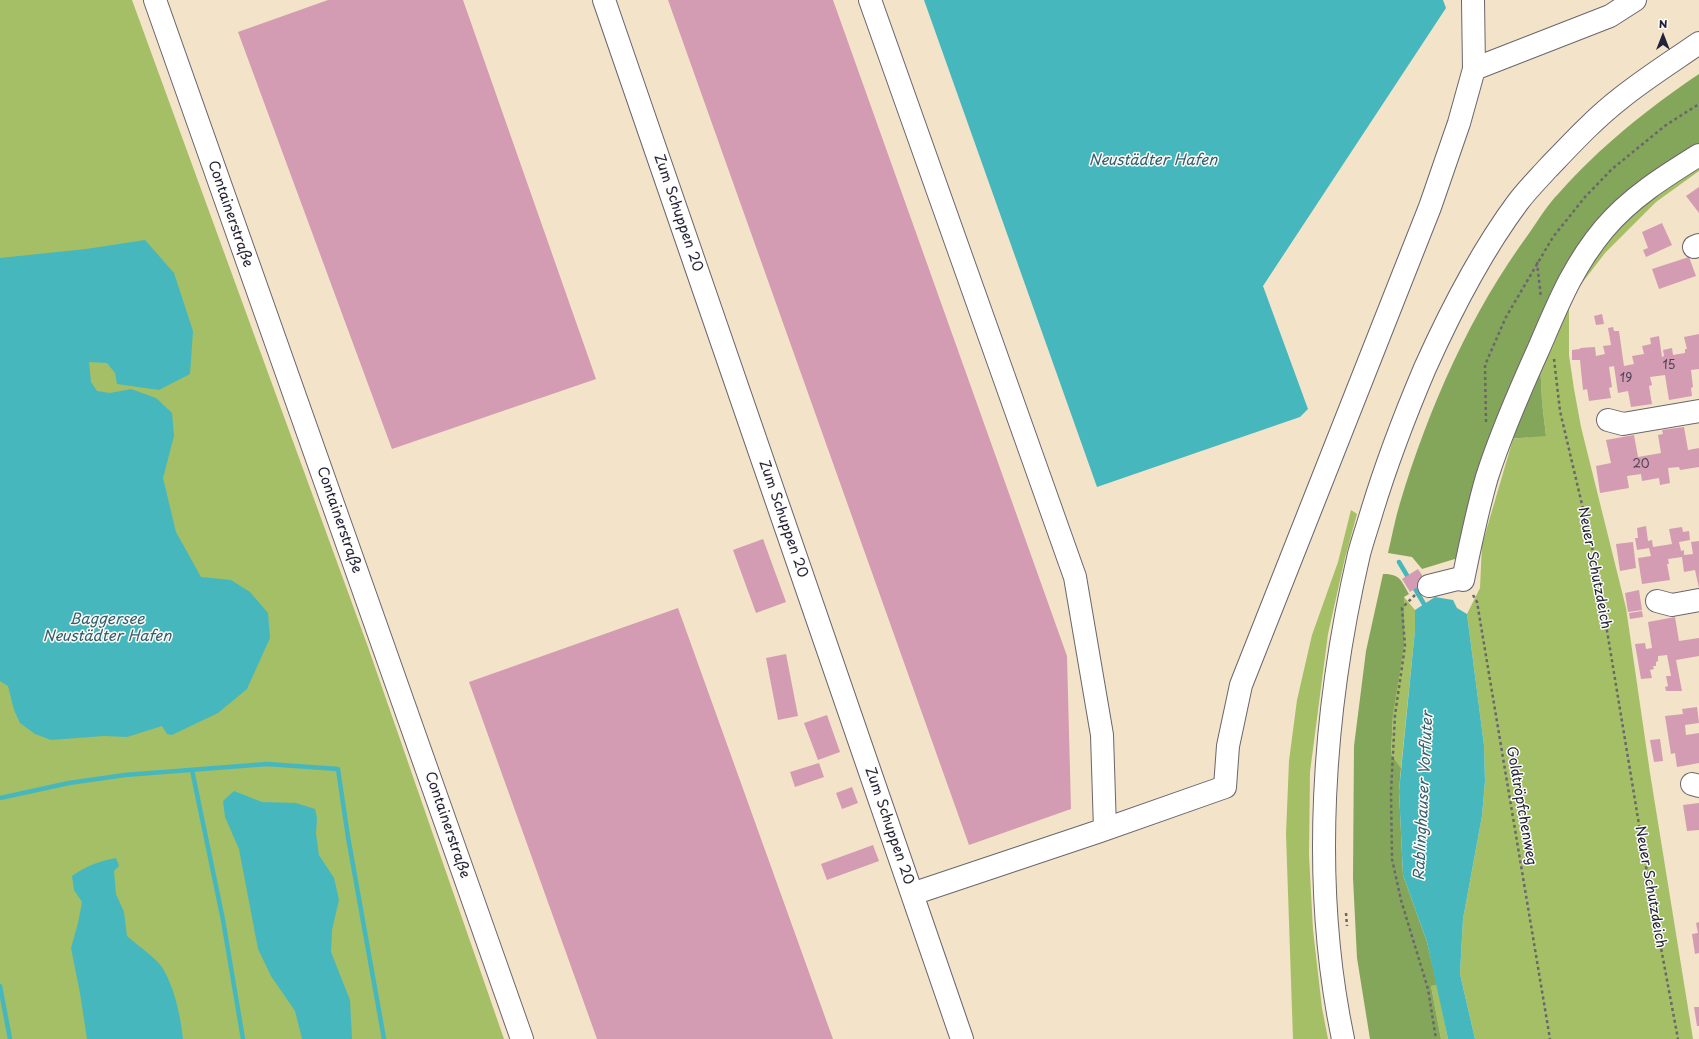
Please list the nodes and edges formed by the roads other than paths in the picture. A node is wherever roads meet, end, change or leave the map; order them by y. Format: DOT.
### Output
graph roads {
  1 [pos="155,0"];
  2 [pos="604,0"];
  3 [pos="870,0"];
  4 [pos="1473,0"];
  5 [pos="1635,0"];
  6 [pos="1699,43"];
  7 [pos="1474,69"];
  8 [pos="1699,155"];
  9 [pos="1699,411"];
  10 [pos="1608,420"];
  11 [pos="1420,592"];
  12 [pos="1699,600"];
  13 [pos="1657,601"];
  14 [pos="1105,829"];
  15 [pos="912,894"];
  16 [pos="522,1039"];
  17 [pos="962,1039"];
  18 [pos="1343,1039"];
  1 -- 16 [label="street, Containerstraße"];
  2 -- 15 [label="street, Zum Schuppen 20"];
  3 -- 14 [label="street"];
  4 -- 7 [label="street"];
  5 -- 7 [label="street"];
  6 -- 18 [label="street"];
  7 -- 14 [label="street"];
  8 -- 11 [label="street"];
  9 -- 10 [label="street"];
  12 -- 13 [label="street"];
  14 -- 15 [label="street"];
  15 -- 17 [label="street, Zum Schuppen 20"];
}
